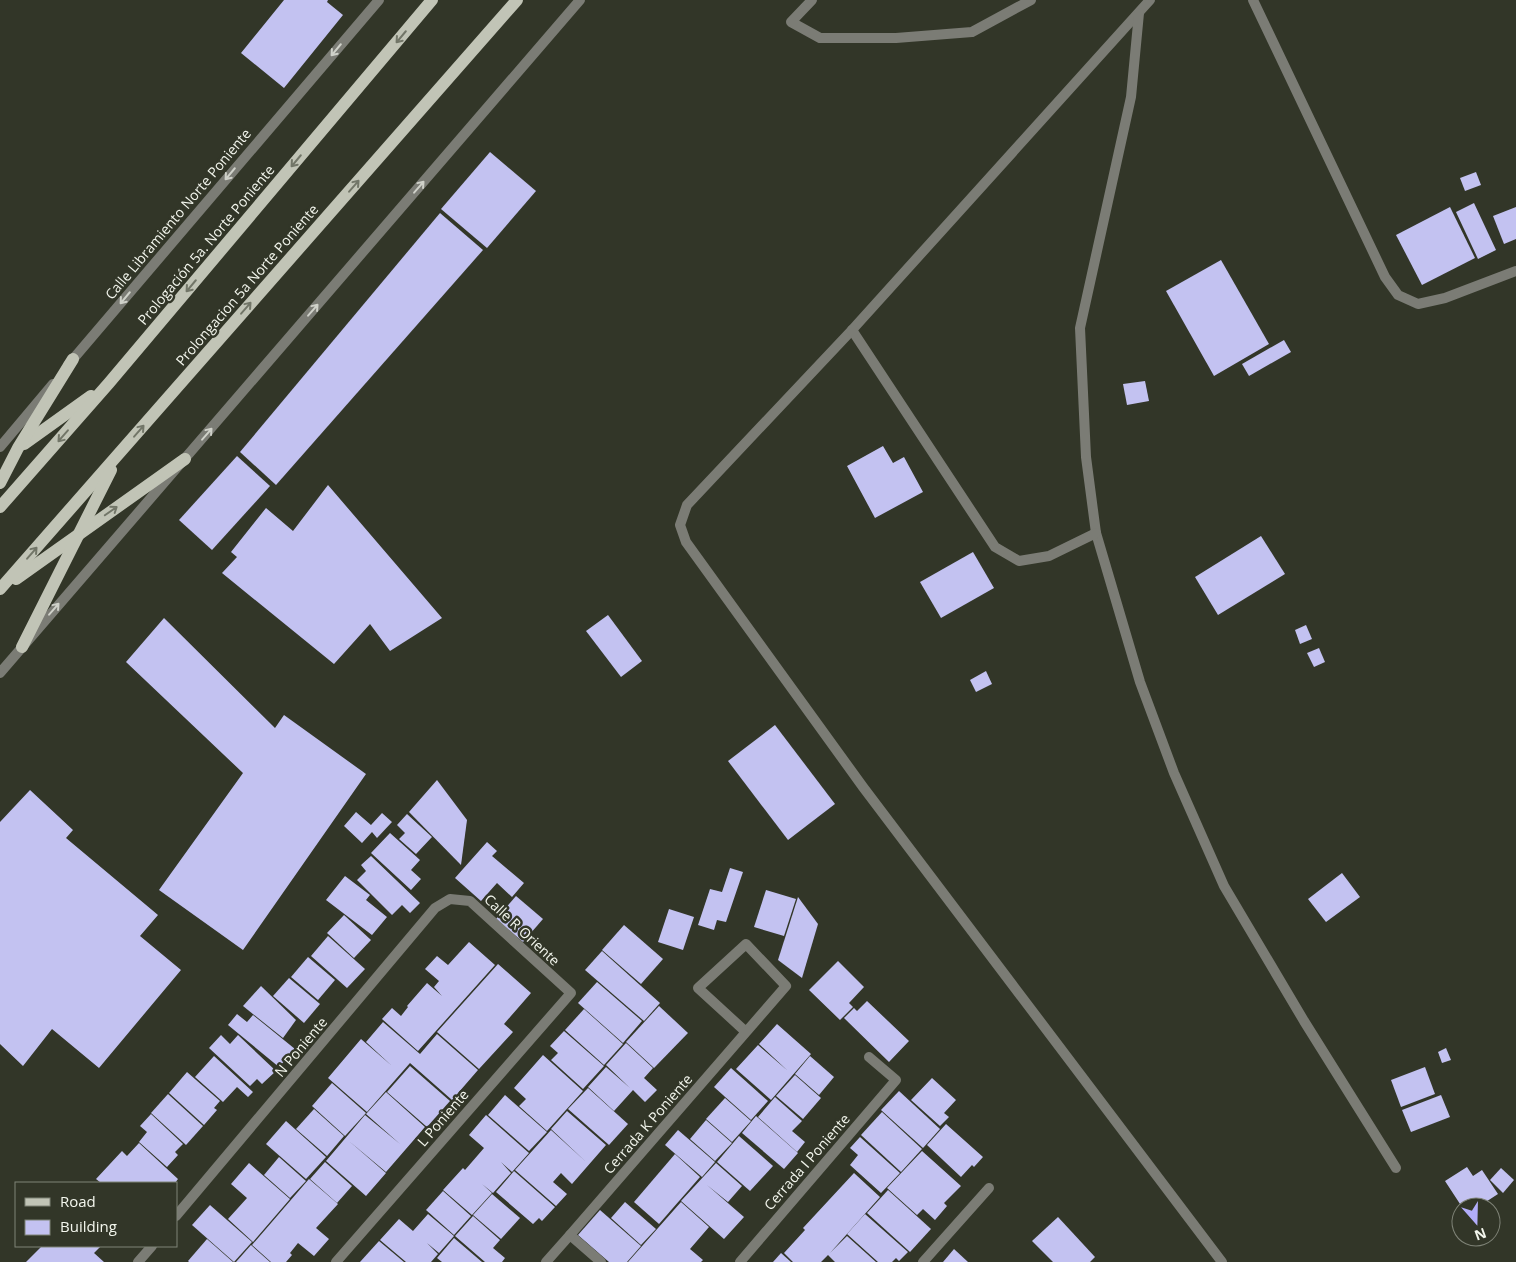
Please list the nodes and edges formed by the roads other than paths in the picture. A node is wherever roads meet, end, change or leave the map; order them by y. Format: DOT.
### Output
graph roads {
  1 [pos="379,0"];
  2 [pos="432,0"];
  3 [pos="517,0"];
  4 [pos="580,0"];
  5 [pos="812,0"];
  6 [pos="1031,0"];
  7 [pos="1150,0"];
  8 [pos="1253,0"];
  9 [pos="1139,14"];
  10 [pos="1516,271"];
  11 [pos="852,330"];
  12 [pos="73,359"];
  13 [pos="109,383"];
  14 [pos="0,447"];
  15 [pos="18,448"];
  16 [pos="119,454"];
  17 [pos="185,459"];
  18 [pos="0,464"];
  19 [pos="0,483"];
  20 [pos="0,507"];
  21 [pos="1096,533"];
  22 [pos="78,535"];
  23 [pos="0,590"];
  24 [pos="22,647"];
  25 [pos="0,673"];
  26 [pos="450,899"];
  27 [pos="571,993"];
  28 [pos="746,1032"];
  29 [pos="868,1057"];
  30 [pos="1396,1168"];
  31 [pos="988,1188"];
  32 [pos="178,1214"];
  33 [pos="570,1235"];
  34 [pos="151,1247"];
  35 [pos="138,1262"];
  36 [pos="336,1262"];
  37 [pos="546,1262"];
  38 [pos="601,1262"];
  39 [pos="740,1262"];
  40 [pos="923,1262"];
  41 [pos="1222,1262"];
  1 -- 12 [label="street, Calle Libramiento Norte Poniente, one-way"];
  2 -- 13 [label="main road, Prologación 5a. Norte Poniente, one-way"];
  16 -- 3 [label="main road, Prolongacion 5a Norte Poniente, one-way"];
  17 -- 4 [label="street, one-way"];
  5 -- 6 [label="street"];
  7 -- 9 [label="street"];
  8 -- 10 [label="street"];
  9 -- 11 [label="street"];
  9 -- 21 [label="street"];
  11 -- 21 [label="street"];
  11 -- 41 [label="street"];
  12 -- 14 [label="street, Calle Libramiento Norte Poniente"];
  12 -- 15 [label="main road"];
  13 -- 15 [label="main road"];
  13 -- 20 [label="main road, Prologación 5a. Norte Poniente, one-way"];
  15 -- 18 [label="main road"];
  15 -- 19 [label="main road"];
  16 -- 22 [label="main road"];
  23 -- 16 [label="main road, Prolongacion 5a Norte Poniente, one-way"];
  22 -- 17 [label="main road, one-way"];
  24 -- 17 [label="street, one-way"];
  21 -- 30 [label="street"];
  22 -- 23 [label="main road"];
  22 -- 24 [label="main road"];
  24 -- 25 [label="street"];
  26 -- 27 [label="street, Calle R Oriente"];
  26 -- 32 [label="street, N Poniente"];
  27 -- 36 [label="street, L Poniente"];
  28 -- 28 [label="street, Cerrada K Poniente"];
  28 -- 33 [label="street, Cerrada K Poniente"];
  29 -- 39 [label="street, Cerrada I Poniente"];
  31 -- 40 [label="street"];
  33 -- 37 [label="street, Cerrada K Poniente"];
  33 -- 38 [label="street"];
  34 -- 35 [label="street"];
}
